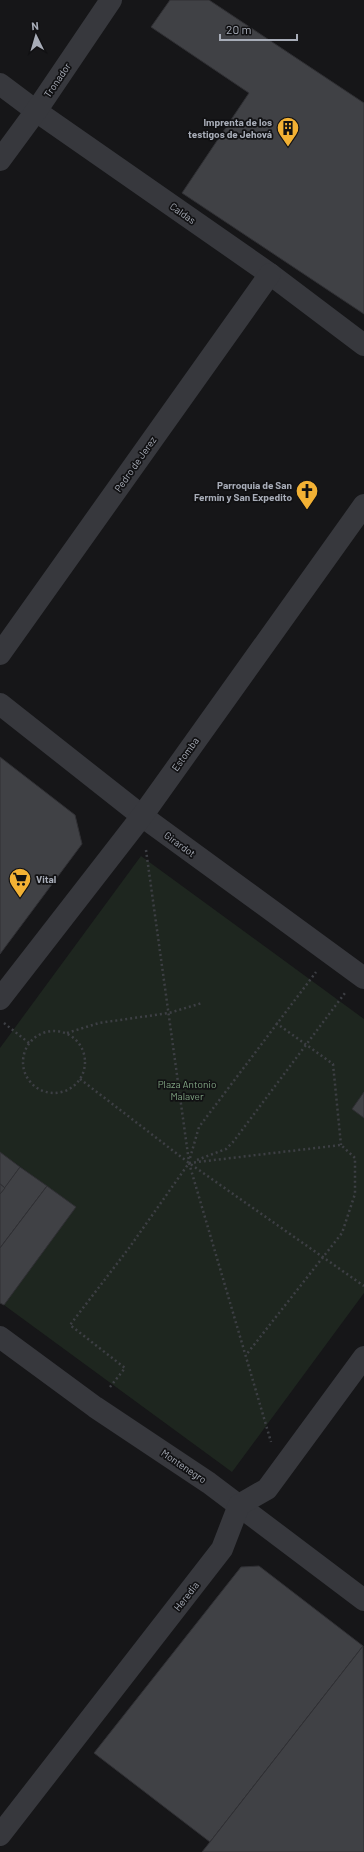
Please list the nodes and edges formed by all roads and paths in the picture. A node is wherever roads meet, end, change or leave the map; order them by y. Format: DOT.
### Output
graph roads {
  1 [pos="111,0"];
  2 [pos="0,84"];
  3 [pos="36,111"];
  4 [pos="0,160"];
  5 [pos="270,274"];
  6 [pos="364,345"];
  7 [pos="364,505"];
  8 [pos="0,654"];
  9 [pos="0,704"];
  10 [pos="142,816"];
  11 [pos="330,953"];
  12 [pos="362,976"];
  13 [pos="0,999"];
  14 [pos="202,1003"];
  15 [pos="169,1012"];
  16 [pos="0,1020"];
  17 [pos="276,1023"];
  18 [pos="66,1033"];
  19 [pos="29,1043"];
  20 [pos="306,1045"];
  21 [pos="80,1079"];
  22 [pos="341,1146"];
  23 [pos="189,1163"];
  24 [pos="323,1257"];
  25 [pos="364,1286"];
  26 [pos="0,1337"];
  27 [pos="246,1355"];
  28 [pos="364,1357"];
  29 [pos="95,1407"];
  30 [pos="280,1472"];
  31 [pos="239,1505"];
  32 [pos="364,1600"];
  33 [pos="0,1835"];
  1 -- 3 [label="street, Tronador"];
  2 -- 3 [label="street, Caldas"];
  3 -- 4 [label="street, Tronador"];
  3 -- 5 [label="street, Caldas"];
  5 -- 6 [label="street, Caldas"];
  5 -- 8 [label="street, Pedro de Jerez"];
  7 -- 10 [label="street, Estomba"];
  9 -- 10 [label="street, Girardot"];
  10 -- 11 [label="street, Girardot"];
  10 -- 13 [label="street, Estomba"];
  10 -- 15 [label="path"];
  11 -- 12 [label="street, Girardot"];
  11 -- 17 [label="path"];
  12 -- 20 [label="path"];
  14 -- 15 [label="path"];
  15 -- 18 [label="path"];
  15 -- 23 [label="path"];
  16 -- 19 [label="path"];
  17 -- 20 [label="path"];
  17 -- 23 [label="path"];
  18 -- 19 [label="path"];
  18 -- 21 [label="path"];
  19 -- 21 [label="path"];
  20 -- 22 [label="path"];
  20 -- 23 [label="path"];
  21 -- 23 [label="path"];
  22 -- 23 [label="path"];
  22 -- 24 [label="path"];
  23 -- 24 [label="path"];
  23 -- 27 [label="path"];
  23 -- 29 [label="path"];
  24 -- 25 [label="path"];
  24 -- 27 [label="path"];
  26 -- 29 [label="street, Montenegro"];
  27 -- 30 [label="path"];
  28 -- 30 [label="street"];
  29 -- 31 [label="street, Montenegro"];
  30 -- 31 [label="street"];
  31 -- 32 [label="street, Montenegro"];
  31 -- 33 [label="street, Heredia"];
}
